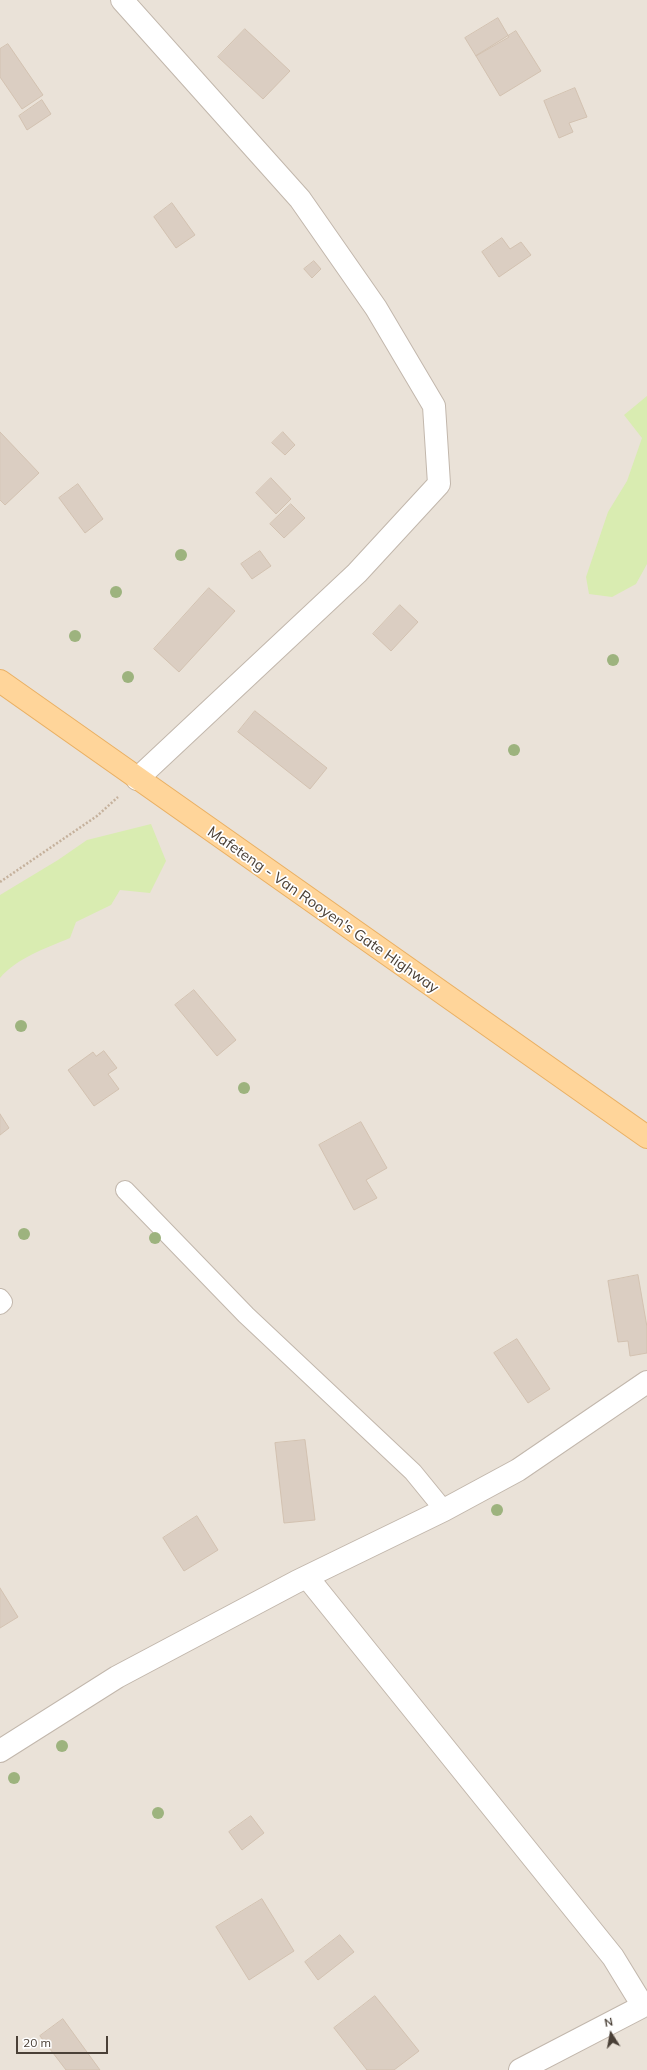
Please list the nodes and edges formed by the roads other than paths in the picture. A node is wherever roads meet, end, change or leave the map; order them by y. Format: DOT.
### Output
graph roads {
  1 [pos="122,0"];
  2 [pos="0,681"];
  3 [pos="138,779"];
  4 [pos="647,1137"];
  5 [pos="125,1190"];
  6 [pos="0,1298"];
  7 [pos="0,1305"];
  8 [pos="647,1382"];
  9 [pos="444,1510"];
  10 [pos="307,1577"];
  11 [pos="0,1751"];
  12 [pos="645,2005"];
  13 [pos="520,2070"];
  1 -- 3 [label="street"];
  2 -- 3 [label="main road, Mafeteng - Van Rooyen's Gate Highway"];
  3 -- 4 [label="main road, Mafeteng - Van Rooyen's Gate Highway"];
  5 -- 9 [label="lane"];
  6 -- 7 [label="lane"];
  8 -- 9 [label="street"];
  9 -- 10 [label="street"];
  10 -- 11 [label="street"];
  10 -- 12 [label="street"];
  12 -- 13 [label="street"];
}
